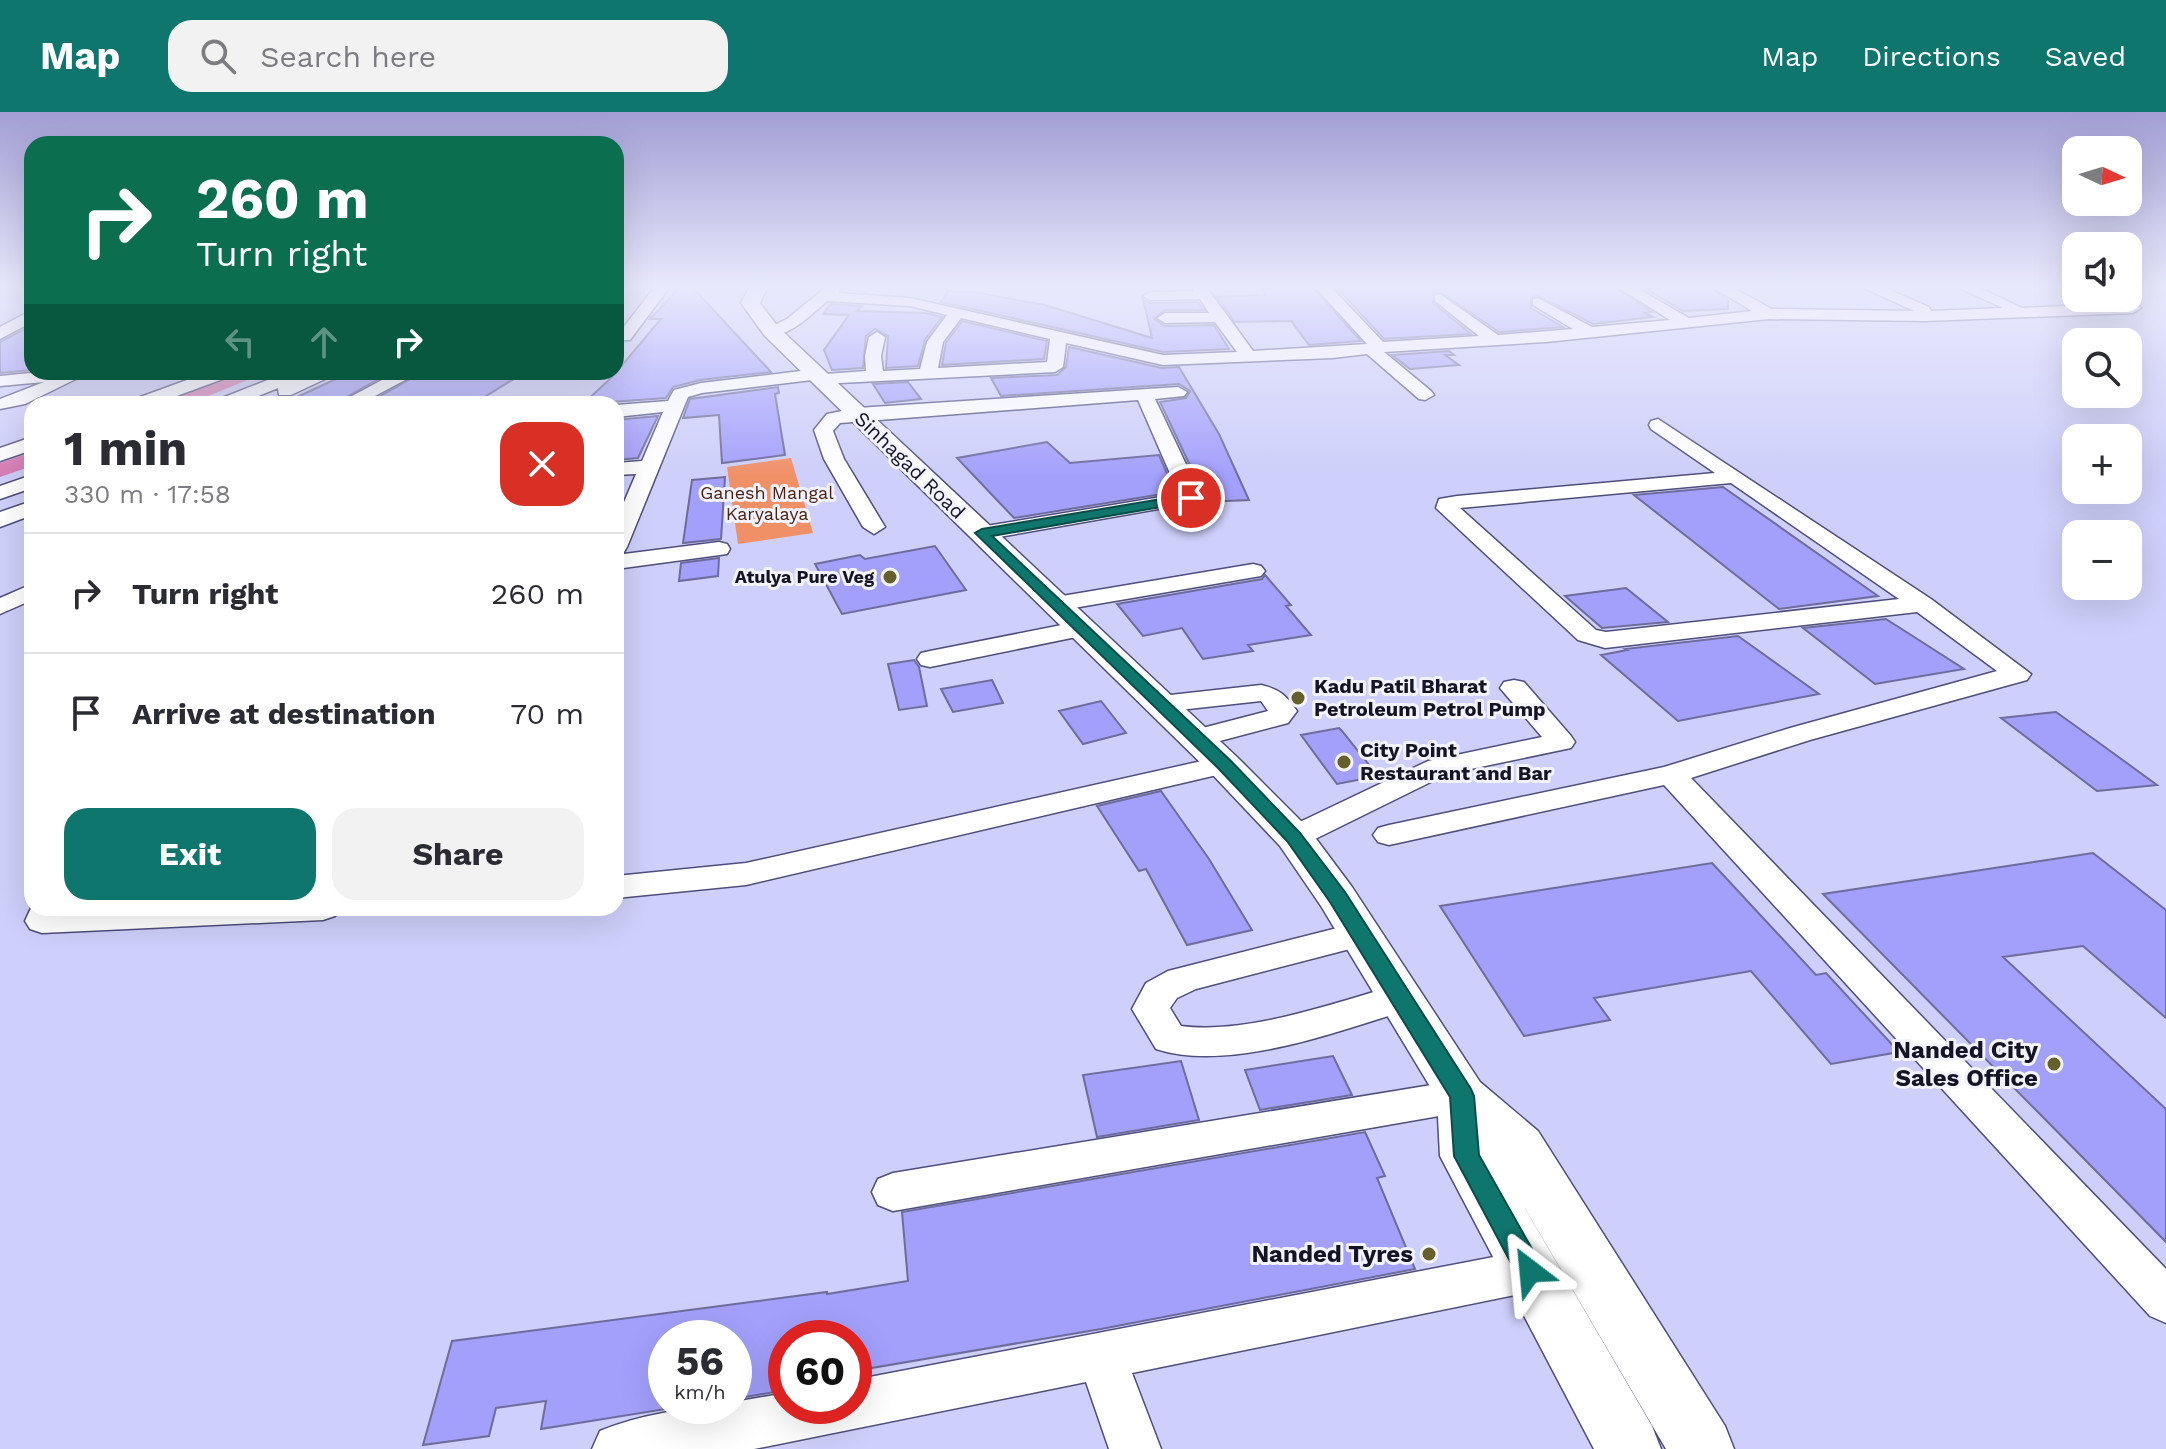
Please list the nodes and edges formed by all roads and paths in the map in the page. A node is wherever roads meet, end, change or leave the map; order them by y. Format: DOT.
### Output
graph roads {
  1 [pos="793,350"];
  2 [pos="874,350"];
  3 [pos="933,350"];
  4 [pos="1057,350"];
  5 [pos="1123,350"];
  6 [pos="1244,350"];
  7 [pos="1327,350"];
  8 [pos="1379,350"];
  9 [pos="1248,356"];
  10 [pos="928,373"];
  11 [pos="818,376"];
  12 [pos="875,376"];
  13 [pos="24,378"];
  14 [pos="61,380"];
  15 [pos="203,380"];
  16 [pos="283,380"];
  17 [pos="312,380"];
  18 [pos="395,380"];
  19 [pos="0,381"];
  20 [pos="1178,392"];
  21 [pos="1144,394"];
  22 [pos="1425,395"];
  23 [pos="27,396"];
  24 [pos="160,396"];
  25 [pos="243,396"];
  26 [pos="272,396"];
  27 [pos="362,396"];
  28 [pos="24,398"];
  29 [pos="0,404"];
  30 [pos="675,406"];
  31 [pos="624,410"];
  32 [pos="857,414"];
  33 [pos="1658,425"];
  34 [pos="24,446"];
  35 [pos="0,455"];
  36 [pos="648,467"];
  37 [pos="624,468"];
  38 [pos="1734,477"];
  39 [pos="24,484"];
  40 [pos="0,493"];
  41 [pos="24,510"];
  42 [pos="0,520"];
  43 [pos="624,527"];
  44 [pos="874,527"];
  45 [pos="982,533"];
  46 [pos="719,549"];
  47 [pos="624,561"];
  48 [pos="1253,571"];
  49 [pos="24,595"];
  50 [pos="1056,604"];
  51 [pos="1922,604"];
  52 [pos="0,607"];
  53 [pos="1082,629"];
  54 [pos="930,659"];
  55 [pos="1514,688"];
  56 [pos="1161,704"];
  57 [pos="1197,738"];
  58 [pos="1224,765"];
  59 [pos="1671,775"];
  60 [pos="1389,835"];
  61 [pos="1294,837"];
  62 [pos="624,886"];
  63 [pos="44,916"];
  64 [pos="150,916"];
  65 [pos="1361,934"];
  66 [pos="1401,998"];
  67 [pos="1462,1096"];
  68 [pos="893,1192"];
  69 [pos="1530,1271"];
  70 [pos="2166,1301"];
  71 [pos="1101,1356"];
  72 [pos="872,1402"];
  73 [pos="768,1421"];
  74 [pos="618,1449"];
  75 [pos="1135,1449"];
  76 [pos="1627,1449"];
  77 [pos="1702,1449"];
  1 -- 11 [label="main road, Sinhagad Road"];
  2 -- 12 [label="street"];
  3 -- 10 [label="street"];
  4 -- 10 [label="street"];
  5 -- 9 [label="street"];
  6 -- 9 [label="street"];
  7 -- 9 [label="street"];
  8 -- 22 [label="street"];
  10 -- 12 [label="street"];
  11 -- 12 [label="street"];
  11 -- 30 [label="street"];
  11 -- 32 [label="main road, Sinhagad Road"];
  13 -- 19 [label="street"];
  14 -- 23 [label="street"];
  15 -- 24 [label="street"];
  16 -- 25 [label="street"];
  17 -- 26 [label="street"];
  18 -- 27 [label="street"];
  20 -- 21 [label="street"];
  21 -- 32 [label="street"];
  21 -- 45 [label="street"];
  28 -- 29 [label="street"];
  30 -- 31 [label="street"];
  30 -- 36 [label="street"];
  32 -- 44 [label="street"];
  32 -- 45 [label="main road, Sinhagad Road"];
  33 -- 38 [label="street"];
  34 -- 35 [label="street"];
  36 -- 37 [label="street"];
  36 -- 43 [label="street"];
  38 -- 51 [label="street"];
  38 -- 51 [label="street"];
  39 -- 40 [label="street"];
  41 -- 42 [label="street"];
  45 -- 50 [label="main road, Sinhagad Road"];
  46 -- 47 [label="street"];
  48 -- 50 [label="street"];
  49 -- 52 [label="street"];
  50 -- 53 [label="main road, Sinhagad Road"];
  51 -- 59 [label="street"];
  53 -- 54 [label="street"];
  53 -- 56 [label="main road, Sinhagad Road"];
  55 -- 61 [label="street"];
  56 -- 57 [label="main road, Sinhagad Road"];
  56 -- 57 [label="street"];
  57 -- 58 [label="main road, Sinhagad Road"];
  58 -- 61 [label="main road, Sinhagad Road"];
  58 -- 62 [label="street"];
  59 -- 60 [label="street"];
  59 -- 70 [label="street"];
  61 -- 65 [label="main road, Sinhagad Road"];
  63 -- 64 [label="street"];
  65 -- 66 [label="main road, Sinhagad Road"];
  65 -- 66 [label="street"];
  66 -- 67 [label="main road, Sinhagad Road"];
  67 -- 68 [label="street"];
  67 -- 69 [label="main road, Sinhagad Road"];
  67 -- 77 [label="main road, Sinhagad Road"];
  69 -- 71 [label="street"];
  69 -- 76 [label="main road, Sinhagad Road"];
  71 -- 72 [label="street"];
  71 -- 75 [label="street"];
  73 -- 74 [label="street"];
}
